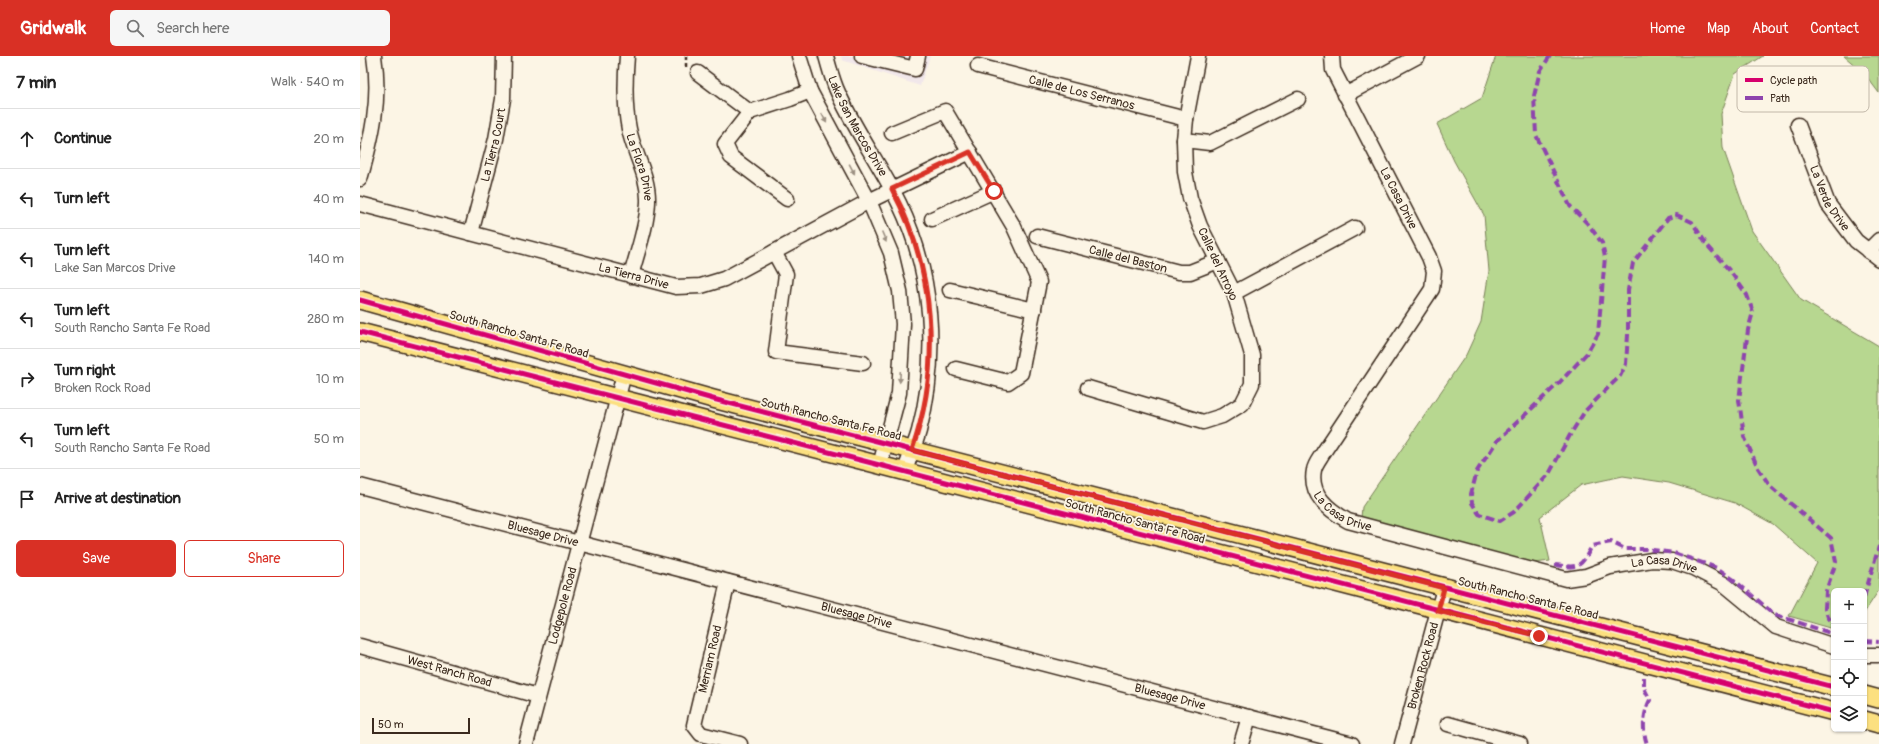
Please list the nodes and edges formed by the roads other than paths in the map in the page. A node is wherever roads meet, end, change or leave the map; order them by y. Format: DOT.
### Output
graph roads {
  1 [pos="374,56"];
  2 [pos="504,56"];
  3 [pos="627,56"];
  4 [pos="799,56"];
  5 [pos="826,56"];
  6 [pos="862,56"];
  7 [pos="918,56"];
  8 [pos="1198,56"];
  9 [pos="1332,56"];
  10 [pos="1418,56"];
  11 [pos="978,66"];
  12 [pos="698,73"];
  13 [pos="810,91"];
  14 [pos="1345,94"];
  15 [pos="1298,99"];
  16 [pos="750,112"];
  17 [pos="1186,119"];
  18 [pos="1798,126"];
  19 [pos="892,133"];
  20 [pos="1184,140"];
  21 [pos="970,152"];
  22 [pos="360,179"];
  23 [pos="892,189"];
  24 [pos="994,191"];
  25 [pos="787,199"];
  26 [pos="869,201"];
  27 [pos="360,204"];
  28 [pos="932,219"];
  29 [pos="1355,228"];
  30 [pos="471,233"];
  31 [pos="1036,236"];
  32 [pos="1879,240"];
  33 [pos="774,252"];
  34 [pos="1873,255"];
  35 [pos="1218,261"];
  36 [pos="631,276"];
  37 [pos="950,290"];
  38 [pos="1234,293"];
  39 [pos="360,300"];
  40 [pos="1034,310"];
  41 [pos="360,332"];
  42 [pos="863,363"];
  43 [pos="956,369"];
  44 [pos="624,374"];
  45 [pos="1088,388"];
  46 [pos="617,399"];
  47 [pos="885,442"];
  48 [pos="912,450"];
  49 [pos="880,465"];
  50 [pos="905,471"];
  51 [pos="360,486"];
  52 [pos="580,543"];
  53 [pos="728,582"];
  54 [pos="1444,588"];
  55 [pos="1438,611"];
  56 [pos="1831,645"];
  57 [pos="360,646"];
  58 [pos="1879,655"];
  59 [pos="1867,656"];
  60 [pos="1831,686"];
  61 [pos="538,696"];
  62 [pos="1867,696"];
  63 [pos="1879,699"];
  64 [pos="1831,711"];
  65 [pos="1249,717"];
  66 [pos="1867,721"];
  67 [pos="1448,724"];
  68 [pos="1879,724"];
  69 [pos="526,744"];
  70 [pos="740,744"];
  71 [pos="1241,744"];
  72 [pos="1352,744"];
  73 [pos="1402,744"];
  74 [pos="1519,744"];
  1 -- 22 [label="street"];
  2 -- 30 [label="street, La Tierra Court"];
  3 -- 36 [label="street, La Flora Drive"];
  4 -- 13 [label="street"];
  5 -- 23 [label="street, Lake San Marcos Drive"];
  6 -- 7 [label="street"];
  8 -- 17 [label="street, Calle del Arroyo"];
  9 -- 14 [label="street, La Casa Drive"];
  10 -- 14 [label="street"];
  11 -- 17 [label="street, Calle de Los Serranos"];
  12 -- 16 [label="street"];
  13 -- 16 [label="street"];
  13 -- 26 [label="street, one-way"];
  14 -- 56 [label="street, La Casa Drive"];
  15 -- 20 [label="street"];
  16 -- 25 [label="street"];
  17 -- 20 [label="street, Calle del Arroyo"];
  18 -- 34 [label="street, La Verde Drive"];
  19 -- 21 [label="street"];
  20 -- 35 [label="street, Calle del Arroyo"];
  21 -- 23 [label="street, La Tierra Drive"];
  21 -- 24 [label="street"];
  23 -- 26 [label="street, La Tierra Drive"];
  23 -- 48 [label="street, Lake San Marcos Drive"];
  24 -- 28 [label="street"];
  24 -- 40 [label="street"];
  26 -- 33 [label="street, La Tierra Drive"];
  26 -- 47 [label="street, one-way"];
  27 -- 30 [label="street, La Tierra Drive"];
  29 -- 38 [label="street"];
  30 -- 36 [label="street, La Tierra Drive"];
  31 -- 35 [label="street, Calle del Baston"];
  32 -- 34 [label="street"];
  33 -- 36 [label="street, La Tierra Drive"];
  33 -- 42 [label="street"];
  35 -- 38 [label="street, Calle del Arroyo"];
  37 -- 40 [label="street"];
  38 -- 45 [label="street, Calle del Arroyo"];
  39 -- 44 [label="main road, South Rancho Santa Fe Road"];
  40 -- 43 [label="street"];
  41 -- 46 [label="main road, South Rancho Santa Fe Road"];
  44 -- 46 [label="street, Lodgepole Road"];
  44 -- 47 [label="main road, South Rancho Santa Fe Road"];
  46 -- 49 [label="main road, South Rancho Santa Fe Road"];
  46 -- 52 [label="street, Lodgepole Road"];
  47 -- 48 [label="main road, South Rancho Santa Fe Road"];
  47 -- 49 [label="street"];
  48 -- 50 [label="street, Lake San Marcos Drive"];
  48 -- 54 [label="main road, South Rancho Santa Fe Road"];
  49 -- 50 [label="main road, South Rancho Santa Fe Road"];
  50 -- 55 [label="main road, South Rancho Santa Fe Road"];
  51 -- 52 [label="street, Bluesage Drive"];
  52 -- 53 [label="street, Bluesage Drive"];
  52 -- 61 [label="street, Lodgepole Road"];
  53 -- 65 [label="street, Bluesage Drive"];
  53 -- 70 [label="street, Merriam Road"];
  54 -- 55 [label="street, Broken Rock Road"];
  54 -- 60 [label="main road, South Rancho Santa Fe Road"];
  55 -- 64 [label="main road, South Rancho Santa Fe Road"];
  55 -- 73 [label="street, Broken Rock Road"];
  57 -- 61 [label="street, West Ranch Road"];
  58 -- 59 [label="street"];
  61 -- 69 [label="street, Lodgepole Road"];
  62 -- 63 [label="main road"];
  65 -- 71 [label="street"];
  65 -- 72 [label="street, Bluesage Drive"];
  66 -- 68 [label="main road"];
  67 -- 74 [label="street"];
}
